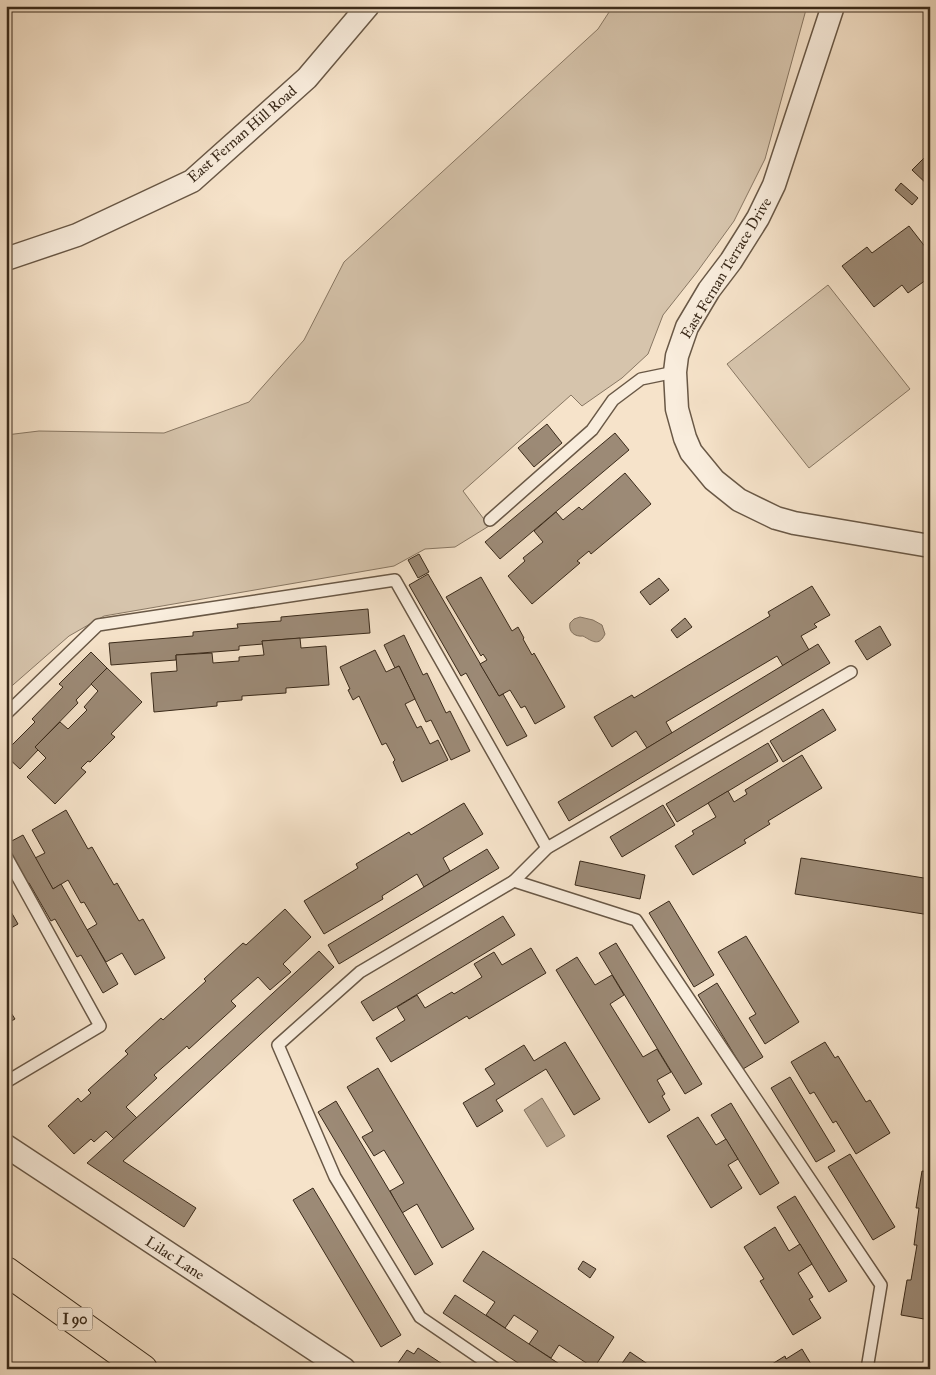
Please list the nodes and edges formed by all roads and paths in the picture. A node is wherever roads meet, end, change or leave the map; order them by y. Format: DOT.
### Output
graph roads {
  1 [pos="368,6"];
  2 [pos="833,6"];
  3 [pos="6,259"];
  4 [pos="675,372"];
  5 [pos="490,520"];
  6 [pos="929,539"];
  7 [pos="851,672"];
  8 [pos="6,714"];
  9 [pos="547,848"];
  10 [pos="6,856"];
  11 [pos="514,881"];
  12 [pos="6,1082"];
  13 [pos="6,1146"];
  14 [pos="6,1271"];
  15 [pos="143,1369"];
  16 [pos="344,1369"];
  17 [pos="496,1369"];
  18 [pos="867,1369"];
  1 -- 3 [label="street, East Fernan Hill Road"];
  2 -- 4 [label="street, East Fernan Terrace Drive"];
  4 -- 5 [label="lane"];
  4 -- 6 [label="street, East Fernan Terrace Drive"];
  7 -- 9 [label="lane"];
  8 -- 9 [label="lane"];
  9 -- 11 [label="lane"];
  10 -- 12 [label="lane"];
  11 -- 17 [label="lane"];
  11 -- 18 [label="lane"];
  13 -- 16 [label="street, Lilac Lane"];
  14 -- 15 [label="highway, I 90"];
}
